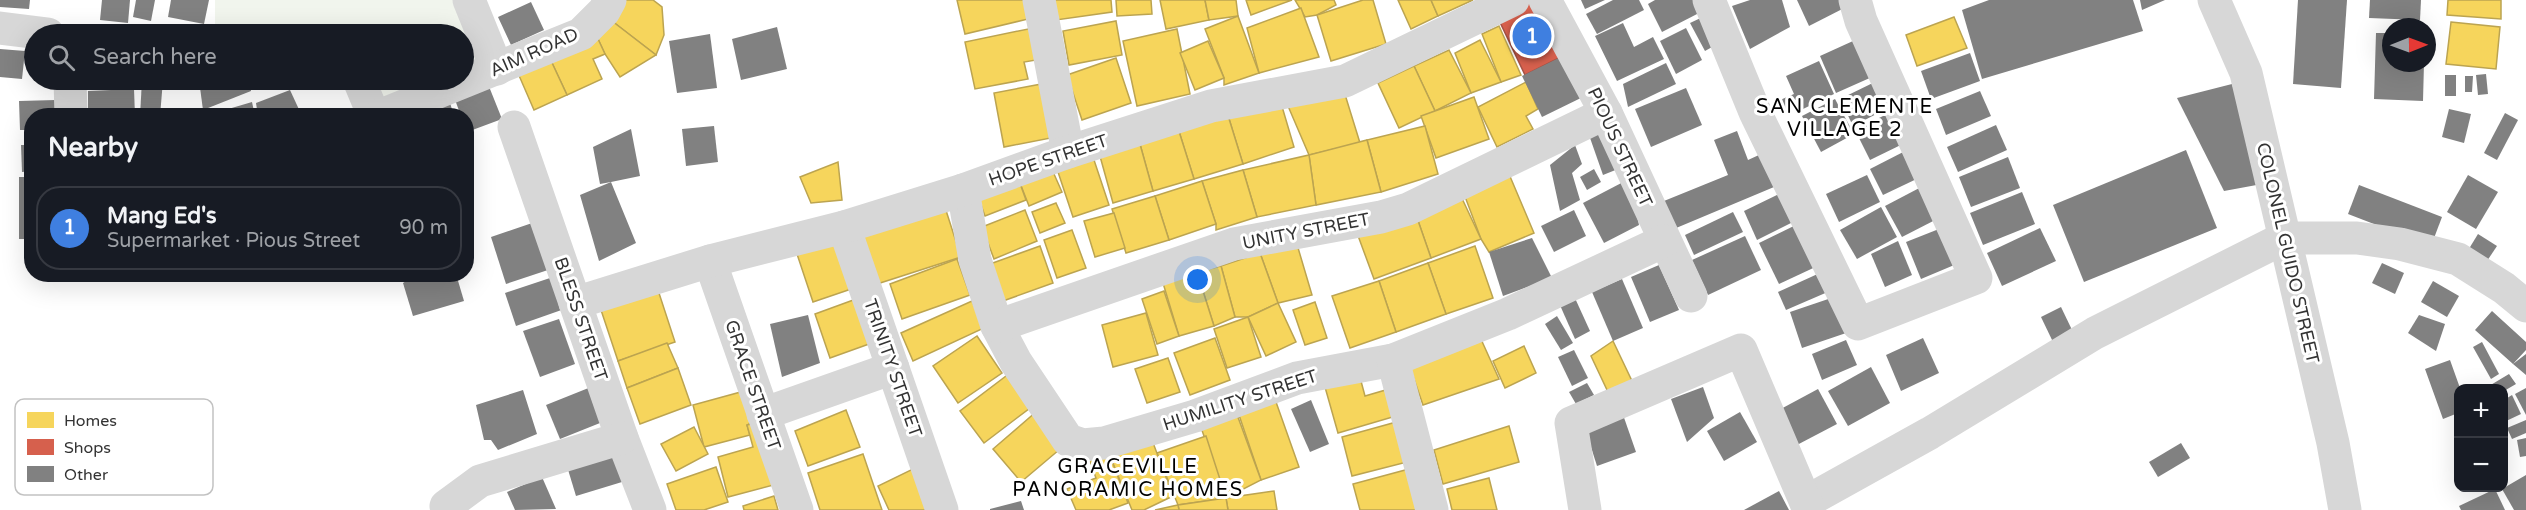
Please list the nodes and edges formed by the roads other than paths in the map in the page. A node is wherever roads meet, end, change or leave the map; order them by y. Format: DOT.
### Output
graph roads {
  1 [pos="469,0"];
  2 [pos="1039,0"];
  3 [pos="1513,0"];
  4 [pos="1545,0"];
  5 [pos="1709,0"];
  6 [pos="1855,0"];
  7 [pos="2214,0"];
  8 [pos="605,4"];
  9 [pos="0,28"];
  10 [pos="24,31"];
  11 [pos="497,69"];
  12 [pos="474,78"];
  13 [pos="70,90"];
  14 [pos="363,90"];
  15 [pos="444,90"];
  16 [pos="71,108"];
  17 [pos="371,108"];
  18 [pos="399,108"];
  19 [pos="1606,113"];
  20 [pos="514,127"];
  21 [pos="1068,152"];
  22 [pos="963,190"];
  23 [pos="844,227"];
  24 [pos="2284,238"];
  25 [pos="1664,241"];
  26 [pos="710,261"];
  27 [pos="1691,296"];
  28 [pos="575,303"];
  29 [pos="2526,306"];
  30 [pos="997,327"];
  31 [pos="1393,360"];
  32 [pos="894,368"];
  33 [pos="763,414"];
  34 [pos="622,438"];
  35 [pos="1808,506"];
  36 [pos="447,510"];
  37 [pos="650,510"];
  38 [pos="796,510"];
  39 [pos="942,510"];
  40 [pos="1432,510"];
  41 [pos="1586,510"];
  42 [pos="2345,510"];
  1 -- 11 [label="street"];
  2 -- 21 [label="street"];
  3 -- 21 [label="street, HOPE STREET"];
  4 -- 19 [label="street, PIOUS STREET"];
  5 -- 6 [label="street"];
  7 -- 24 [label="street, COLONEL GUIDO STREET"];
  8 -- 11 [label="street, AIM ROAD"];
  9 -- 10 [label="street"];
  11 -- 12 [label="street, AIM ROAD"];
  13 -- 16 [label="street"];
  14 -- 17 [label="street"];
  15 -- 18 [label="street, AIM ROAD"];
  19 -- 25 [label="street, PIOUS STREET"];
  19 -- 30 [label="street, UNITY STREET"];
  20 -- 28 [label="street, BLESS STREET"];
  21 -- 22 [label="street, HOPE STREET"];
  22 -- 23 [label="street, HOPE STREET"];
  22 -- 30 [label="street, HUMILITY STREET"];
  23 -- 26 [label="street, HOPE STREET"];
  23 -- 32 [label="street, TRINITY STREET"];
  24 -- 29 [label="street"];
  24 -- 35 [label="street"];
  24 -- 42 [label="street, COLONEL GUIDO STREET"];
  25 -- 27 [label="street, PIOUS STREET"];
  25 -- 31 [label="street, HUMILITY STREET"];
  26 -- 28 [label="street, HOPE STREET"];
  26 -- 33 [label="street, GRACE STREET"];
  28 -- 34 [label="street, BLESS STREET"];
  30 -- 31 [label="street, HUMILITY STREET"];
  31 -- 40 [label="street"];
  32 -- 33 [label="street"];
  32 -- 39 [label="street, TRINITY STREET"];
  33 -- 38 [label="street, GRACE STREET"];
  34 -- 36 [label="street"];
  34 -- 37 [label="street, BLESS STREET"];
  35 -- 41 [label="street"];
}
